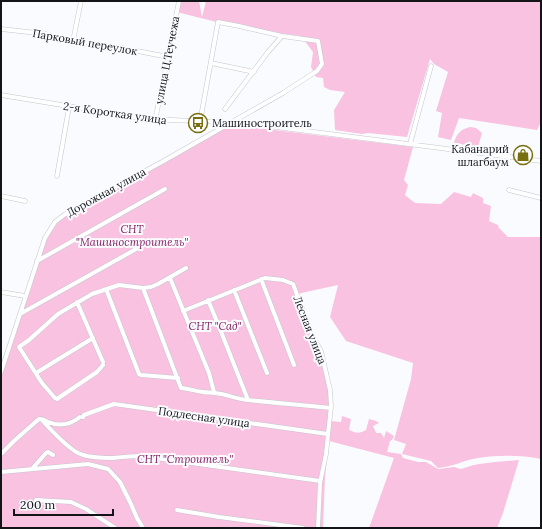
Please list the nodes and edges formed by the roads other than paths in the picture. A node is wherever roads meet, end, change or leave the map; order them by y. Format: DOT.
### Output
graph roads {
  1 [pos="81,1"];
  2 [pos="179,1"];
  3 [pos="1,29"];
  4 [pos="282,36"];
  5 [pos="73,41"];
  6 [pos="168,57"];
  7 [pos="211,63"];
  8 [pos="431,66"];
  9 [pos="254,72"];
  10 [pos="1,96"];
  11 [pos="69,107"];
  12 [pos="225,108"];
  13 [pos="155,120"];
  14 [pos="200,122"];
  15 [pos="210,122"];
  16 [pos="229,123"];
  17 [pos="212,132"];
  18 [pos="410,144"];
  19 [pos="541,161"];
  20 [pos="57,176"];
  21 [pos="165,189"];
  22 [pos="509,190"];
  23 [pos="1,196"];
  24 [pos="541,198"];
  25 [pos="25,201"];
  26 [pos="138,248"];
  27 [pos="37,262"];
  28 [pos="186,268"];
  29 [pos="170,278"];
  30 [pos="261,279"];
  31 [pos="143,288"];
  32 [pos="106,289"];
  33 [pos="234,290"];
  34 [pos="1,292"];
  35 [pos="25,296"];
  36 [pos="208,300"];
  37 [pos="77,302"];
  38 [pos="183,311"];
  39 [pos="19,315"];
  40 [pos="93,338"];
  41 [pos="294,365"];
  42 [pos="1,372"];
  43 [pos="268,372"];
  44 [pos="36,373"];
  45 [pos="178,378"];
  46 [pos="214,392"];
  47 [pos="248,400"];
  48 [pos="331,408"];
  49 [pos="42,419"];
  50 [pos="328,434"];
  51 [pos="1,454"];
  52 [pos="53,455"];
  53 [pos="32,469"];
  54 [pos="1,472"];
  55 [pos="320,481"];
  56 [pos="36,500"];
  57 [pos="177,510"];
  58 [pos="115,528"];
  59 [pos="143,528"];
  60 [pos="303,528"];
  61 [pos="318,528"];
  1 -- 5 [label="street"];
  2 -- 6 [label="street, улица Ц.Теучежа"];
  3 -- 5 [label="street, Парковый переулок"];
  4 -- 7 [label="street"];
  4 -- 9 [label="street"];
  4 -- 16 [label="street, Дорожная улица"];
  5 -- 6 [label="street, Парковый переулок"];
  6 -- 13 [label="street, улица Ц.Теучежа"];
  7 -- 9 [label="street"];
  7 -- 14 [label="street"];
  8 -- 18 [label="street"];
  9 -- 12 [label="street"];
  10 -- 11 [label="street, 2-я Короткая улица"];
  11 -- 13 [label="street, 2-я Короткая улица"];
  11 -- 20 [label="street"];
  13 -- 14 [label="street, 2-я Короткая улица"];
  14 -- 15 [label="street, 2-я Короткая улица"];
  15 -- 16 [label="street, 2-я Короткая улица"];
  15 -- 17 [label="street"];
  16 -- 17 [label="street, Дорожная улица"];
  16 -- 18 [label="street, 2-я Короткая улица"];
  17 -- 27 [label="street, Дорожная улица"];
  18 -- 19 [label="street"];
  21 -- 27 [label="street"];
  22 -- 24 [label="street"];
  23 -- 25 [label="street"];
  26 -- 39 [label="street"];
  27 -- 35 [label="street, Дорожная улица"];
  28 -- 29 [label="street"];
  29 -- 31 [label="street"];
  29 -- 38 [label="street"];
  30 -- 33 [label="street"];
  30 -- 41 [label="street"];
  30 -- 48 [label="street, Лесная улица"];
  31 -- 32 [label="street"];
  31 -- 45 [label="street"];
  32 -- 37 [label="street"];
  32 -- 45 [label="street"];
  33 -- 36 [label="street"];
  33 -- 43 [label="street"];
  34 -- 35 [label="street"];
  35 -- 39 [label="street, Дорожная улица"];
  36 -- 38 [label="street"];
  36 -- 47 [label="street"];
  37 -- 40 [label="street"];
  37 -- 44 [label="street"];
  38 -- 46 [label="street"];
  39 -- 42 [label="street, Дорожная улица"];
  40 -- 44 [label="street"];
  40 -- 44 [label="street"];
  45 -- 46 [label="street"];
  46 -- 47 [label="street"];
  47 -- 48 [label="street"];
  48 -- 50 [label="street"];
  49 -- 50 [label="street, Подлесная улица"];
  49 -- 51 [label="street"];
  49 -- 55 [label="street"];
  50 -- 55 [label="street"];
  52 -- 53 [label="street"];
  53 -- 54 [label="street"];
  53 -- 59 [label="street"];
  55 -- 61 [label="street"];
  56 -- 58 [label="street"];
  57 -- 60 [label="street"];
}
